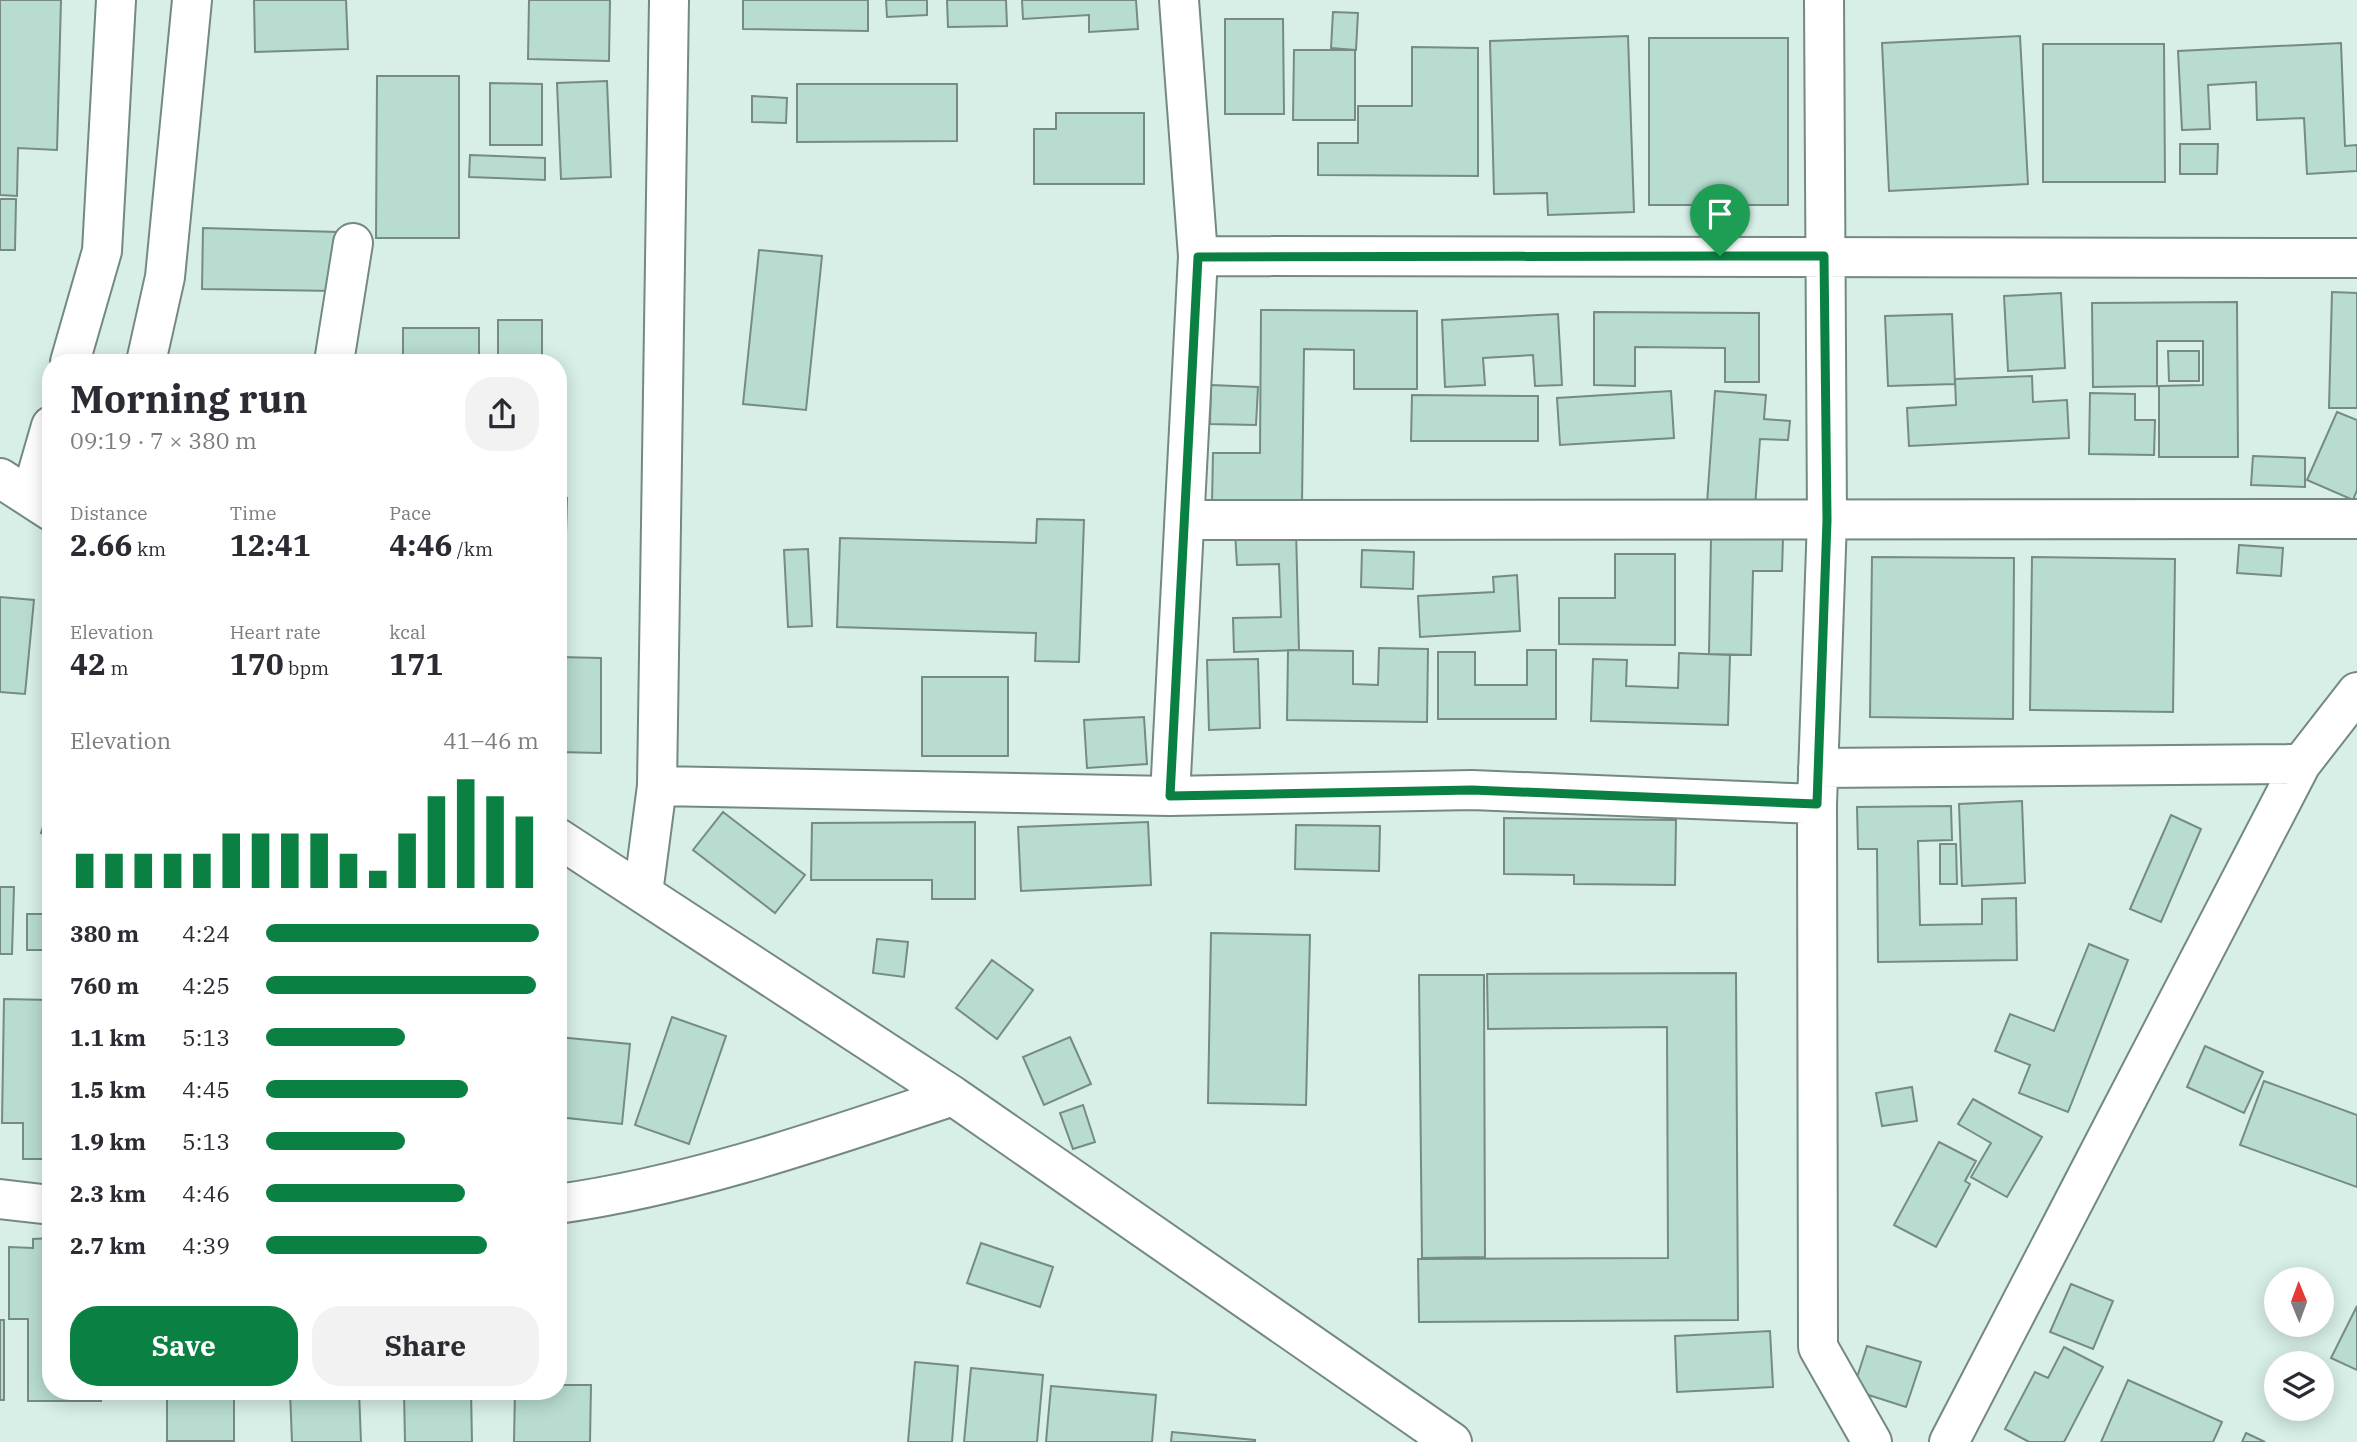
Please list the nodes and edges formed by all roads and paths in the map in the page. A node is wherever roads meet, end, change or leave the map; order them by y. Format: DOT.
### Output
graph roads {
  1 [pos="116,0"];
  2 [pos="192,0"];
  3 [pos="669,0"];
  4 [pos="1179,0"];
  5 [pos="1824,0"];
  6 [pos="353,243"];
  7 [pos="1824,256"];
  8 [pos="1198,257"];
  9 [pos="2357,258"];
  10 [pos="71,354"];
  11 [pos="148,354"];
  12 [pos="335,354"];
  13 [pos="42,451"];
  14 [pos="28,491"];
  15 [pos="2357,519"];
  16 [pos="1185,520"];
  17 [pos="1827,520"];
  18 [pos="2357,691"];
  19 [pos="2301,764"];
  20 [pos="657,786"];
  21 [pos="1818,786"];
  22 [pos="1170,796"];
  23 [pos="567,844"];
  24 [pos="643,893"];
  25 [pos="953,1097"];
  26 [pos="0,1199"];
  27 [pos="567,1203"];
  28 [pos="42,1204"];
  29 [pos="1403,1426"];
  30 [pos="1963,1437"];
  31 [pos="1452,1442"];
  32 [pos="1872,1442"];
  1 -- 10 [label="street"];
  2 -- 11 [label="street"];
  3 -- 20 [label="street"];
  4 -- 8 [label="street"];
  5 -- 7 [label="street"];
  6 -- 12 [label="street"];
  7 -- 8 [label="street"];
  7 -- 9 [label="street"];
  7 -- 17 [label="street"];
  8 -- 16 [label="street"];
  13 -- 14 [label="street"];
  15 -- 17 [label="street"];
  16 -- 17 [label="street"];
  16 -- 22 [label="street"];
  17 -- 21 [label="street"];
  18 -- 19 [label="street"];
  19 -- 21 [label="street"];
  19 -- 30 [label="street"];
  20 -- 22 [label="street"];
  20 -- 24 [label="street"];
  21 -- 22 [label="street"];
  21 -- 32 [label="street"];
  23 -- 24 [label="street"];
  24 -- 25 [label="street"];
  25 -- 27 [label="street"];
  25 -- 29 [label="street"];
  26 -- 28 [label="street"];
  29 -- 31 [label="street"];
}
